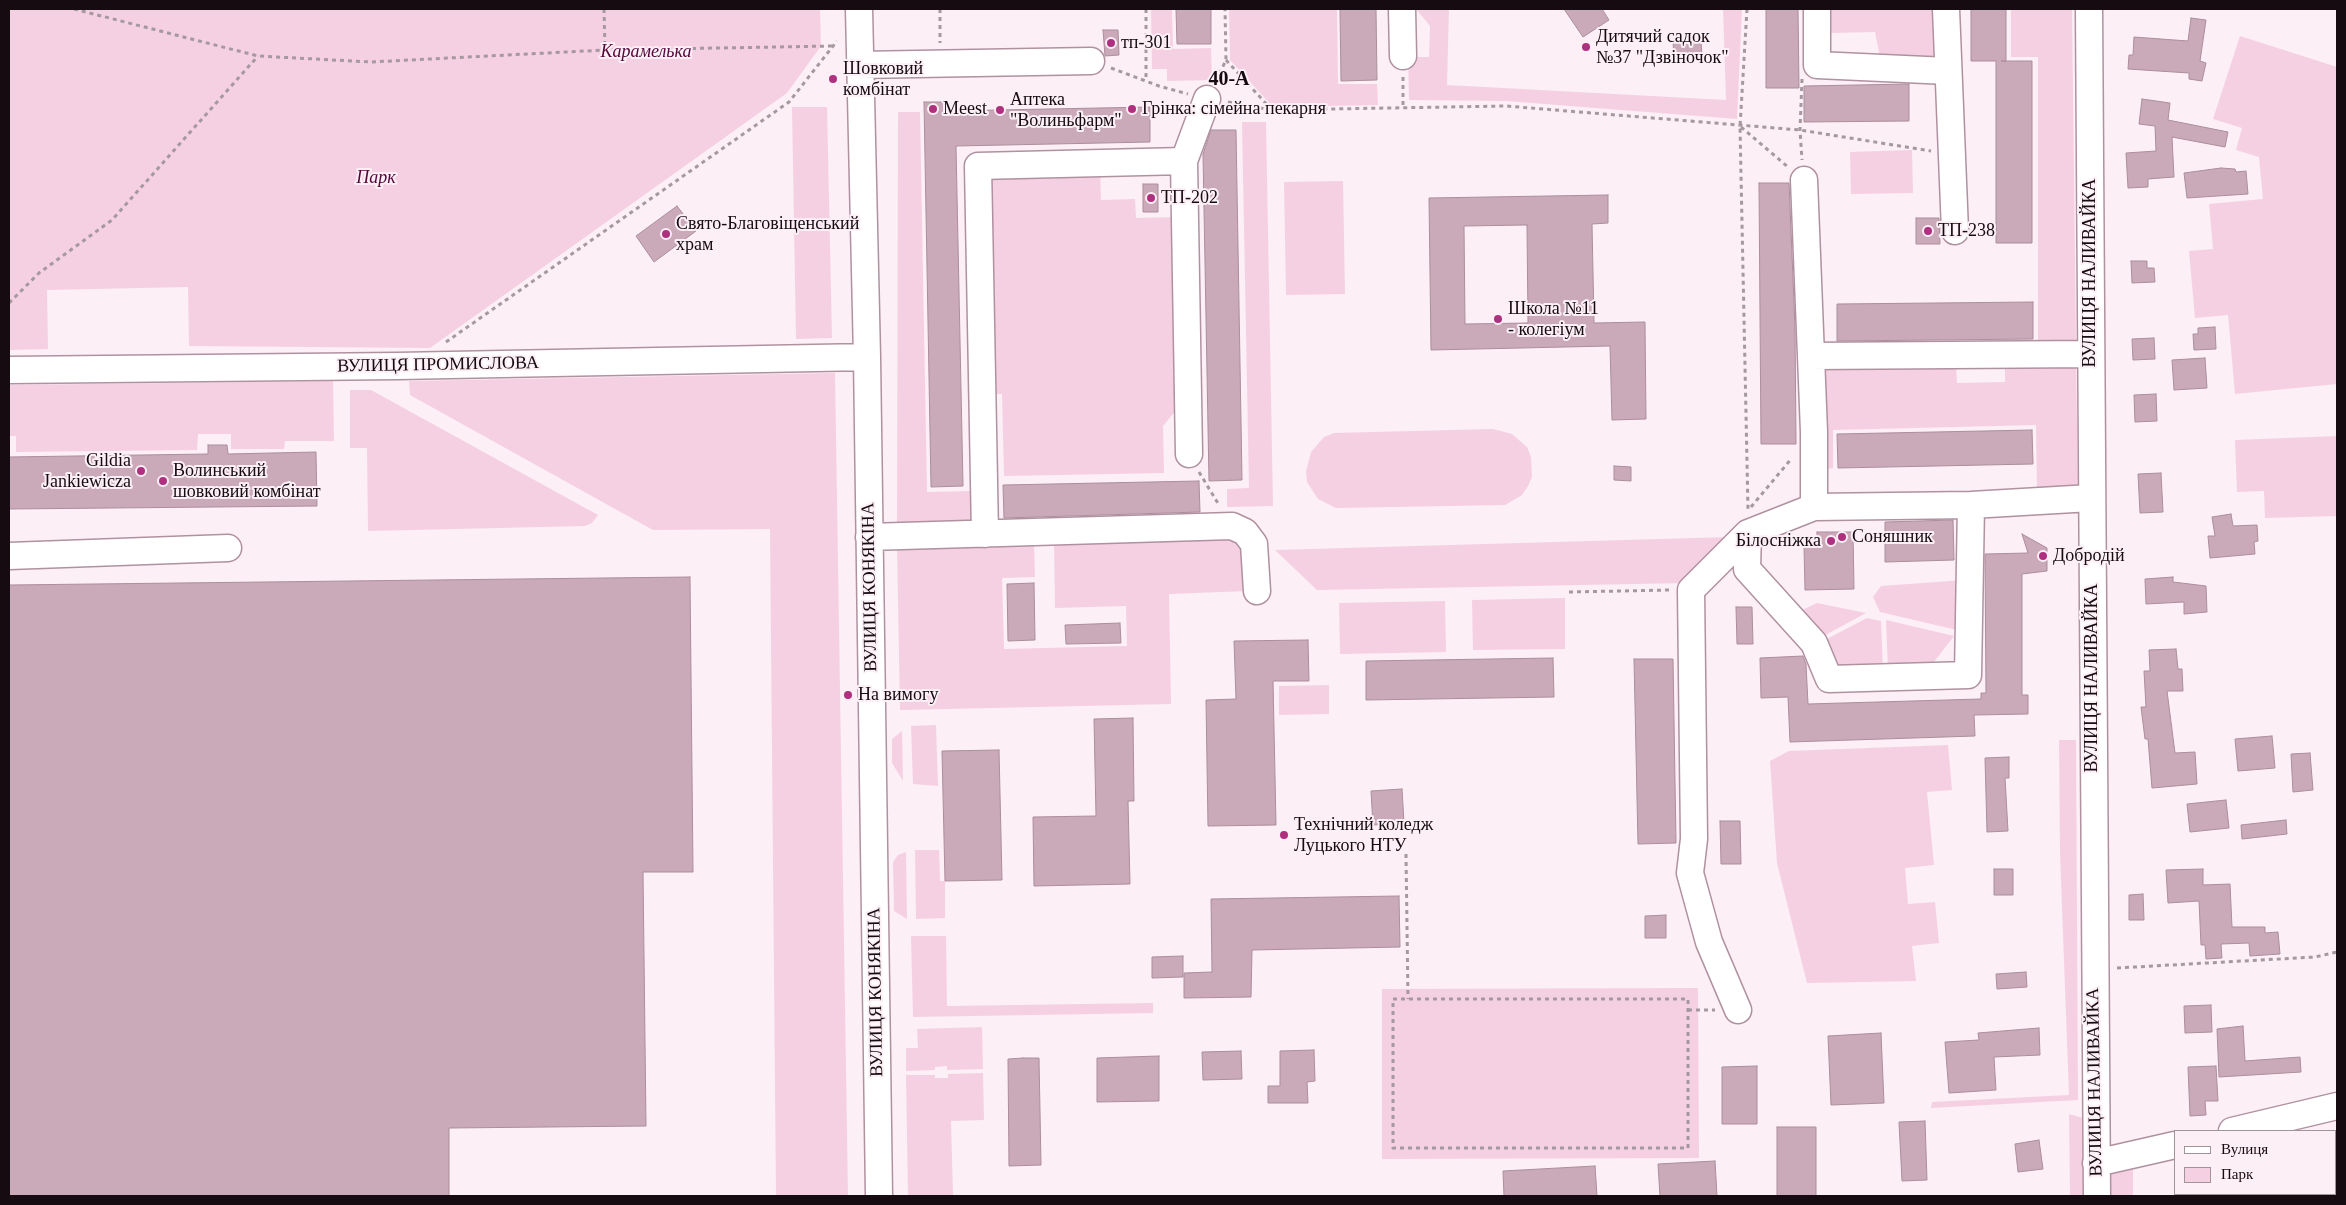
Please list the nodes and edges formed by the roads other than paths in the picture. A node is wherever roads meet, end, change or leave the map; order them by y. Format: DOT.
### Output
graph roads {
  1 [pos="858,9"];
  2 [pos="1402,9"];
  3 [pos="1817,9"];
  4 [pos="1946,9"];
  5 [pos="2089,9"];
  6 [pos="1403,56"];
  7 [pos="1092,61"];
  8 [pos="859,64"];
  9 [pos="1948,71"];
  10 [pos="1207,99"];
  11 [pos="1184,161"];
  12 [pos="1804,180"];
  13 [pos="1955,231"];
  14 [pos="2090,354"];
  15 [pos="1810,356"];
  16 [pos="867,357"];
  17 [pos="9,370"];
  18 [pos="1189,454"];
  19 [pos="2090,498"];
  20 [pos="1971,505"];
  21 [pos="1814,507"];
  22 [pos="1748,522"];
  23 [pos="985,534"];
  24 [pos="869,537"];
  25 [pos="228,548"];
  26 [pos="9,556"];
  27 [pos="1257,591"];
  28 [pos="1738,1010"];
  29 [pos="2337,1106"];
  30 [pos="2236,1130"];
  31 [pos="2174,1145"];
  32 [pos="2096,1163"];
  33 [pos="879,1196"];
  34 [pos="2097,1196"];
  1 -- 8 [label="street, ВУЛИЦЯ КОНЯКІНА"];
  2 -- 6 [label="street"];
  3 -- 9 [label="street"];
  4 -- 9 [label="street"];
  5 -- 14 [label="street, ВУЛИЦЯ НАЛИВАЙКА"];
  7 -- 8 [label="street"];
  8 -- 16 [label="street, ВУЛИЦЯ КОНЯКІНА"];
  9 -- 13 [label="street"];
  10 -- 11 [label="street"];
  11 -- 18 [label="street"];
  11 -- 23 [label="street"];
  12 -- 15 [label="street"];
  14 -- 15 [label="street"];
  14 -- 19 [label="street, ВУЛИЦЯ НАЛИВАЙКА"];
  15 -- 21 [label="street"];
  16 -- 17 [label="street, ВУЛИЦЯ ПРОМИСЛОВА"];
  16 -- 24 [label="street, ВУЛИЦЯ КОНЯКІНА"];
  19 -- 20 [label="street"];
  19 -- 32 [label="street, ВУЛИЦЯ НАЛИВАЙКА"];
  20 -- 21 [label="street"];
  20 -- 22 [label="street"];
  21 -- 22 [label="street"];
  22 -- 28 [label="street"];
  23 -- 24 [label="street"];
  23 -- 27 [label="street"];
  24 -- 33 [label="street, ВУЛИЦЯ КОНЯКІНА"];
  25 -- 26 [label="street"];
  29 -- 30 [label="street"];
  31 -- 32 [label="street"];
  32 -- 34 [label="street, ВУЛИЦЯ НАЛИВАЙКА"];
}
